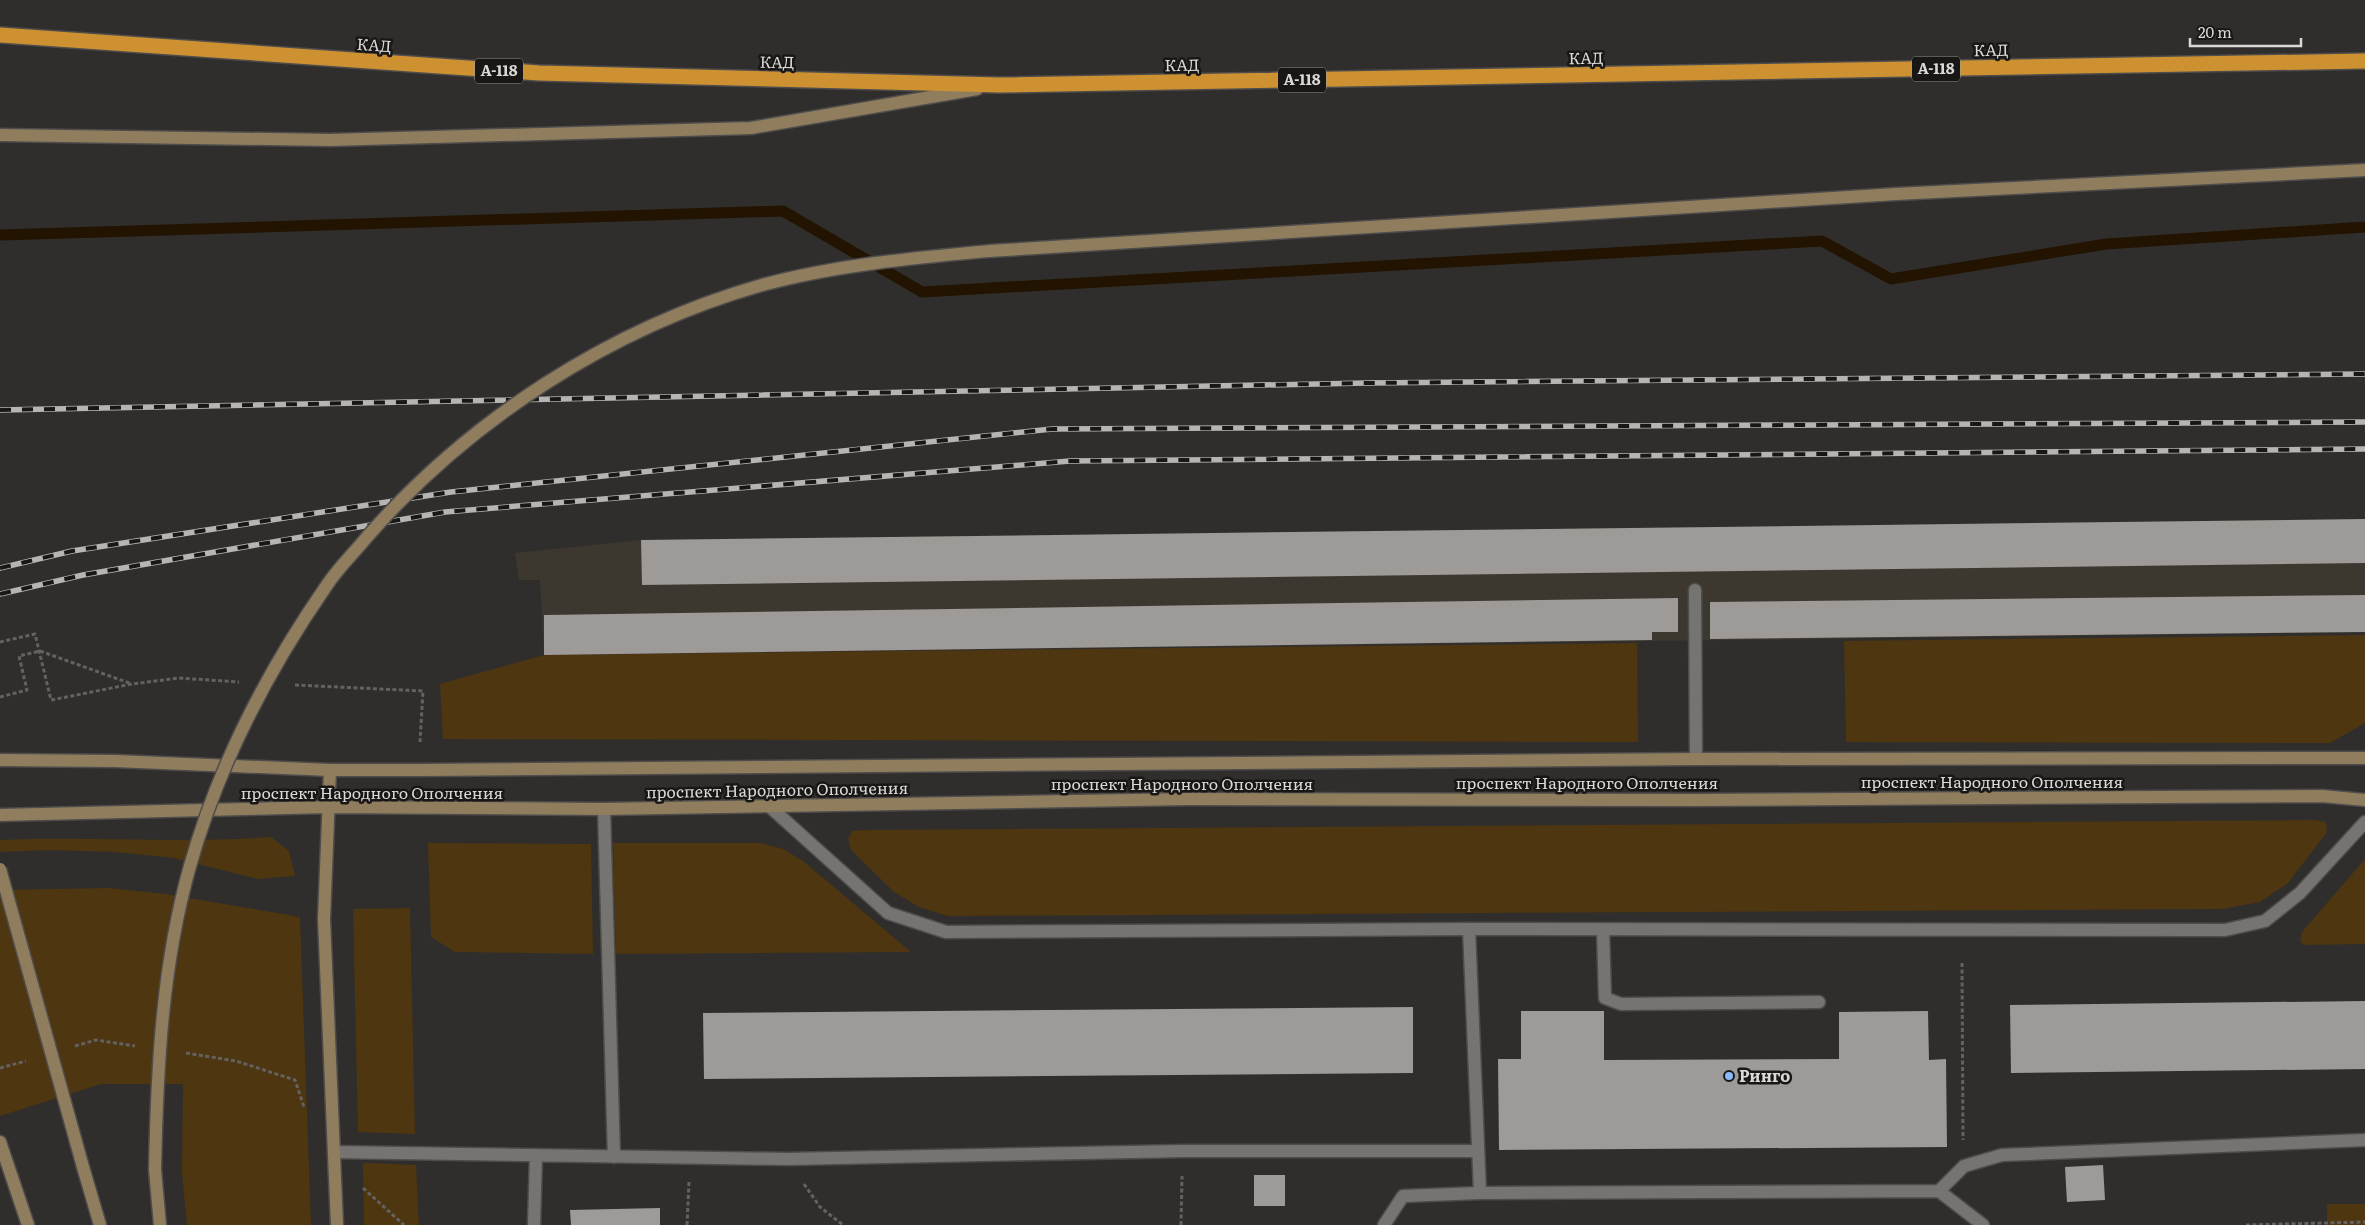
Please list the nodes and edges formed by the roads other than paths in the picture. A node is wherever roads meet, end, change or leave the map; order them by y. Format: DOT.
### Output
graph roads {
  1 [pos="0,36"];
  2 [pos="2365,62"];
  3 [pos="999,85"];
  4 [pos="0,135"];
  5 [pos="2365,170"];
  6 [pos="1695,590"];
  7 [pos="2365,758"];
  8 [pos="0,760"];
  9 [pos="1696,760"];
  10 [pos="330,770"];
  11 [pos="2365,800"];
  12 [pos="769,806"];
  13 [pos="329,807"];
  14 [pos="604,809"];
  15 [pos="0,815"];
  16 [pos="2365,822"];
  17 [pos="0,869"];
  18 [pos="1469,930"];
  19 [pos="1603,930"];
  20 [pos="1818,1002"];
  21 [pos="2365,1140"];
  22 [pos="0,1142"];
  23 [pos="1478,1151"];
  24 [pos="334,1152"];
  25 [pos="536,1155"];
  26 [pos="614,1158"];
  27 [pos="1939,1191"];
  28 [pos="1480,1193"];
  29 [pos="28,1225"];
  30 [pos="100,1225"];
  31 [pos="160,1225"];
  32 [pos="337,1225"];
  33 [pos="534,1225"];
  34 [pos="1384,1225"];
  35 [pos="1983,1225"];
  1 -- 3 [label="highway, КАД / А-118"];
  2 -- 3 [label="highway, КАД / А-118"];
  3 -- 4 [label="main road"];
  5 -- 31 [label="main road, bridge"];
  6 -- 9 [label="street"];
  7 -- 9 [label="main road, проспект Народного Ополчения"];
  8 -- 10 [label="main road, проспект Народного Ополчения"];
  9 -- 10 [label="main road, проспект Народного Ополчения"];
  10 -- 13 [label="main road"];
  11 -- 12 [label="main road, проспект Народного Ополчения"];
  12 -- 14 [label="main road, проспект Народного Ополчения"];
  12 -- 18 [label="street"];
  13 -- 14 [label="main road, проспект Народного Ополчения"];
  13 -- 15 [label="main road, проспект Народного Ополчения"];
  13 -- 24 [label="main road"];
  14 -- 26 [label="street"];
  16 -- 19 [label="street"];
  17 -- 30 [label="main road, bridge"];
  18 -- 19 [label="street"];
  18 -- 23 [label="street"];
  19 -- 20 [label="street"];
  21 -- 27 [label="street"];
  22 -- 29 [label="main road"];
  23 -- 26 [label="street"];
  23 -- 28 [label="street"];
  24 -- 25 [label="street"];
  24 -- 32 [label="main road"];
  25 -- 26 [label="street"];
  25 -- 33 [label="street"];
  27 -- 28 [label="street"];
  27 -- 35 [label="street"];
  28 -- 34 [label="street"];
}
